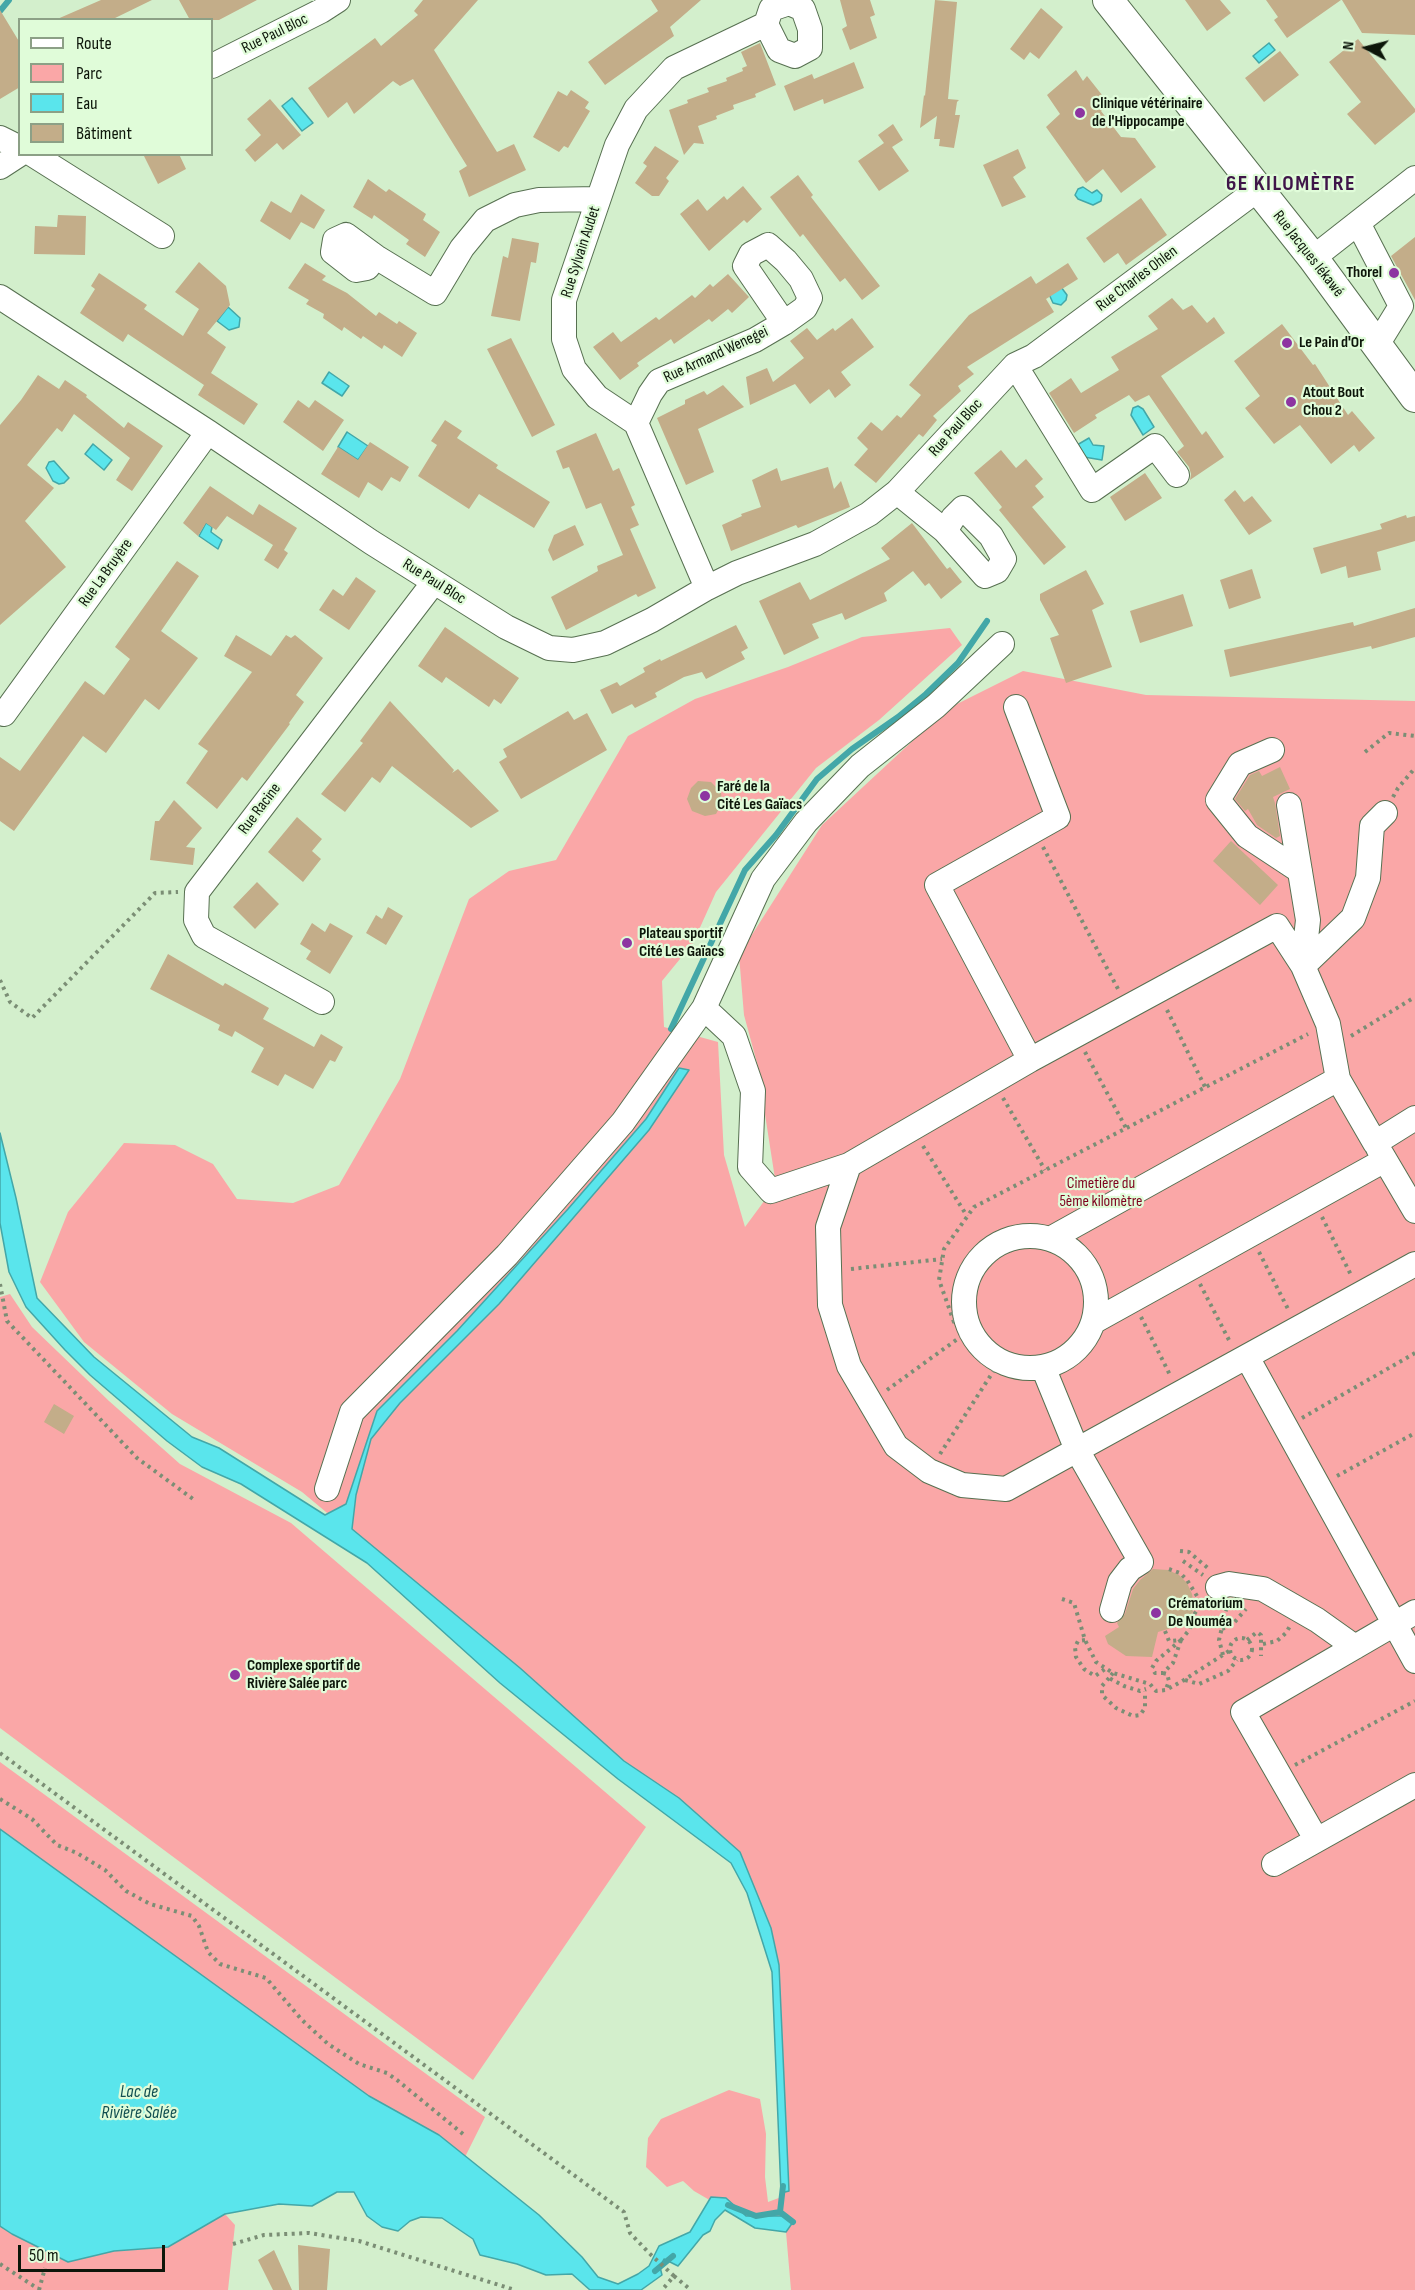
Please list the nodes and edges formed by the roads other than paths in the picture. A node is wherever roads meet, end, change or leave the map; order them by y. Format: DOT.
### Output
graph roads {
  1 [pos="338,0"];
  2 [pos="1108,0"];
  3 [pos="766,24"];
  4 [pos="213,65"];
  5 [pos="0,138"];
  6 [pos="18,147"];
  7 [pos="18,155"];
  8 [pos="35,156"];
  9 [pos="0,167"];
  10 [pos="1415,178"];
  11 [pos="1257,190"];
  12 [pos="598,199"];
  13 [pos="1358,223"];
  14 [pos="162,236"];
  15 [pos="376,258"];
  16 [pos="1313,258"];
  17 [pos="0,297"];
  18 [pos="784,323"];
  19 [pos="1377,345"];
  20 [pos="1015,365"];
  21 [pos="1415,397"];
  22 [pos="636,423"];
  23 [pos="208,432"];
  24 [pos="1177,475"];
  25 [pos="897,492"];
  26 [pos="945,531"];
  27 [pos="434,582"];
  28 [pos="707,588"];
  29 [pos="1002,644"];
  30 [pos="1016,707"];
  31 [pos="4,714"];
  32 [pos="1272,750"];
  33 [pos="1289,805"];
  34 [pos="1385,813"];
  35 [pos="1300,871"];
  36 [pos="1303,966"];
  37 [pos="322,1002"];
  38 [pos="705,1008"];
  39 [pos="1030,1060"];
  40 [pos="1338,1079"];
  41 [pos="1415,1118"];
  42 [pos="1380,1152"];
  43 [pos="849,1165"];
  44 [pos="1415,1211"];
  45 [pos="1050,1239"];
  46 [pos="1415,1264"];
  47 [pos="1093,1322"];
  48 [pos="1244,1359"];
  49 [pos="1043,1368"];
  50 [pos="1077,1450"];
  51 [pos="327,1489"];
  52 [pos="1218,1590"];
  53 [pos="1112,1610"];
  54 [pos="1405,1618"];
  55 [pos="1355,1647"];
  56 [pos="1415,1661"];
  57 [pos="1415,1785"];
  58 [pos="1316,1839"];
  59 [pos="1274,1864"];
  1 -- 4 [label="street, Rue Paul Bloc"];
  2 -- 11 [label="main road, Rue Jacques Iékawé"];
  3 -- 12 [label="street, Rue Sylvain Audet"];
  5 -- 6 [label="street"];
  7 -- 9 [label="street"];
  8 -- 14 [label="street"];
  10 -- 13 [label="street"];
  11 -- 16 [label="main road, Rue Jacques Iékawé"];
  11 -- 20 [label="street, Rue Charles Ohlen"];
  12 -- 15 [label="street"];
  12 -- 22 [label="street, Rue Sylvain Audet"];
  13 -- 16 [label="street"];
  13 -- 19 [label="street"];
  16 -- 19 [label="main road, Rue Jacques Iékawé"];
  17 -- 23 [label="street, Rue Paul Bloc"];
  18 -- 22 [label="street, Rue Armand Wenegei"];
  19 -- 21 [label="main road, Rue Jacques Iékawé"];
  20 -- 24 [label="street"];
  20 -- 25 [label="street, Rue Paul Bloc"];
  22 -- 28 [label="street"];
  23 -- 27 [label="street, Rue Paul Bloc"];
  23 -- 31 [label="street, Rue La Bruyère"];
  25 -- 26 [label="street"];
  25 -- 28 [label="street, Rue Paul Bloc"];
  27 -- 28 [label="street, Rue Paul Bloc"];
  27 -- 37 [label="street, Rue Racine"];
  29 -- 38 [label="street"];
  30 -- 39 [label="street"];
  32 -- 35 [label="street"];
  33 -- 35 [label="street"];
  34 -- 36 [label="street"];
  35 -- 36 [label="street"];
  36 -- 39 [label="street"];
  36 -- 40 [label="street"];
  38 -- 43 [label="street"];
  38 -- 51 [label="street"];
  39 -- 43 [label="street"];
  40 -- 42 [label="street"];
  40 -- 45 [label="street"];
  41 -- 42 [label="street"];
  42 -- 44 [label="street"];
  42 -- 47 [label="street"];
  43 -- 50 [label="street"];
  45 -- 47 [label="street"];
  45 -- 49 [label="street"];
  46 -- 48 [label="street"];
  47 -- 49 [label="street"];
  48 -- 50 [label="street"];
  48 -- 54 [label="street"];
  49 -- 50 [label="street"];
  50 -- 53 [label="street"];
  52 -- 55 [label="street"];
  54 -- 55 [label="street"];
  54 -- 56 [label="street"];
  55 -- 58 [label="street"];
  57 -- 58 [label="street"];
  58 -- 59 [label="street"];
}
